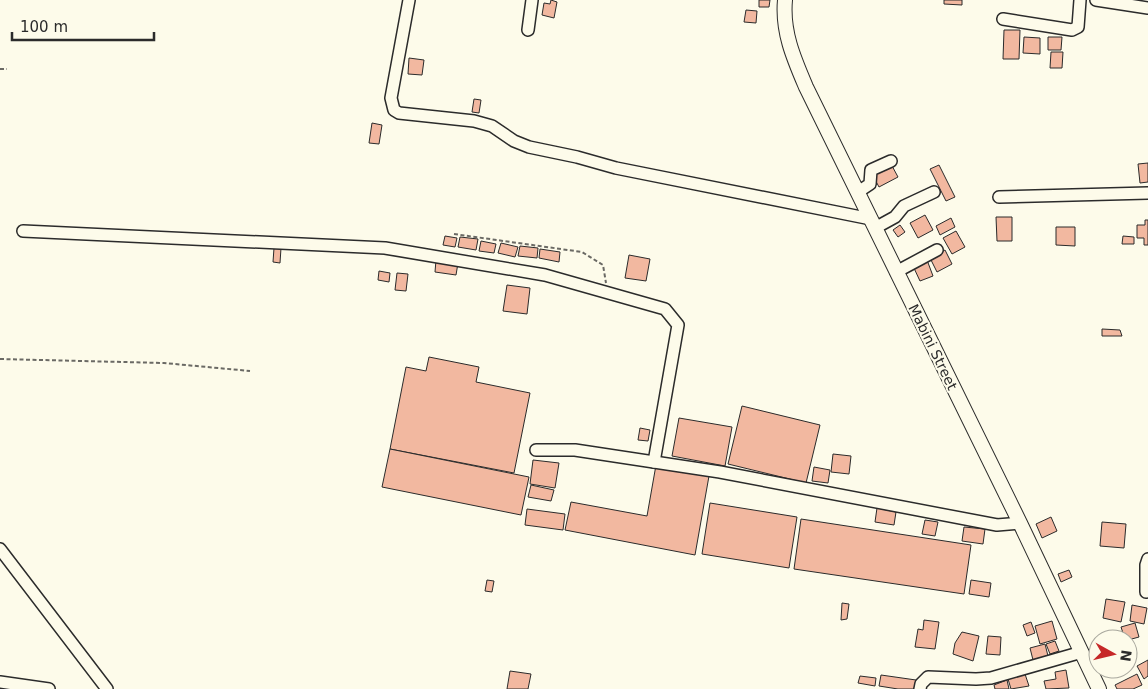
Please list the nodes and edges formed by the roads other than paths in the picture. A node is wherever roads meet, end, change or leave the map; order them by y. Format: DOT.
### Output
graph roads {
  1 [pos="409,0"];
  2 [pos="532,0"];
  3 [pos="785,0"];
  4 [pos="1080,0"];
  5 [pos="1096,0"];
  6 [pos="1148,8"];
  7 [pos="1003,19"];
  8 [pos="528,30"];
  9 [pos="891,160"];
  10 [pos="858,192"];
  11 [pos="934,192"];
  12 [pos="1148,193"];
  13 [pos="998,197"];
  14 [pos="873,223"];
  15 [pos="23,231"];
  16 [pos="937,250"];
  17 [pos="896,272"];
  18 [pos="536,450"];
  19 [pos="654,462"];
  20 [pos="1020,523"];
  21 [pos="0,549"];
  22 [pos="1148,559"];
  23 [pos="1146,592"];
  24 [pos="1082,652"];
  25 [pos="0,682"];
  26 [pos="992,684"];
  27 [pos="49,689"];
  28 [pos="107,689"];
  29 [pos="920,689"];
  30 [pos="1099,689"];
  1 -- 14 [label="street"];
  2 -- 8 [label="street"];
  3 -- 10 [label="main road, Mabini Street"];
  4 -- 7 [label="street"];
  5 -- 6 [label="street"];
  9 -- 10 [label="street"];
  10 -- 14 [label="main road, Mabini Street"];
  11 -- 14 [label="street"];
  12 -- 13 [label="street"];
  14 -- 17 [label="main road, Mabini Street"];
  15 -- 19 [label="street"];
  16 -- 17 [label="street"];
  17 -- 20 [label="main road, Mabini Street"];
  18 -- 19 [label="street"];
  19 -- 20 [label="street"];
  20 -- 24 [label="main road, Mabini Street"];
  21 -- 28 [label="street"];
  22 -- 23 [label="street"];
  24 -- 26 [label="street"];
  24 -- 30 [label="main road, Mabini Street"];
  25 -- 27 [label="street"];
  26 -- 29 [label="street"];
}
